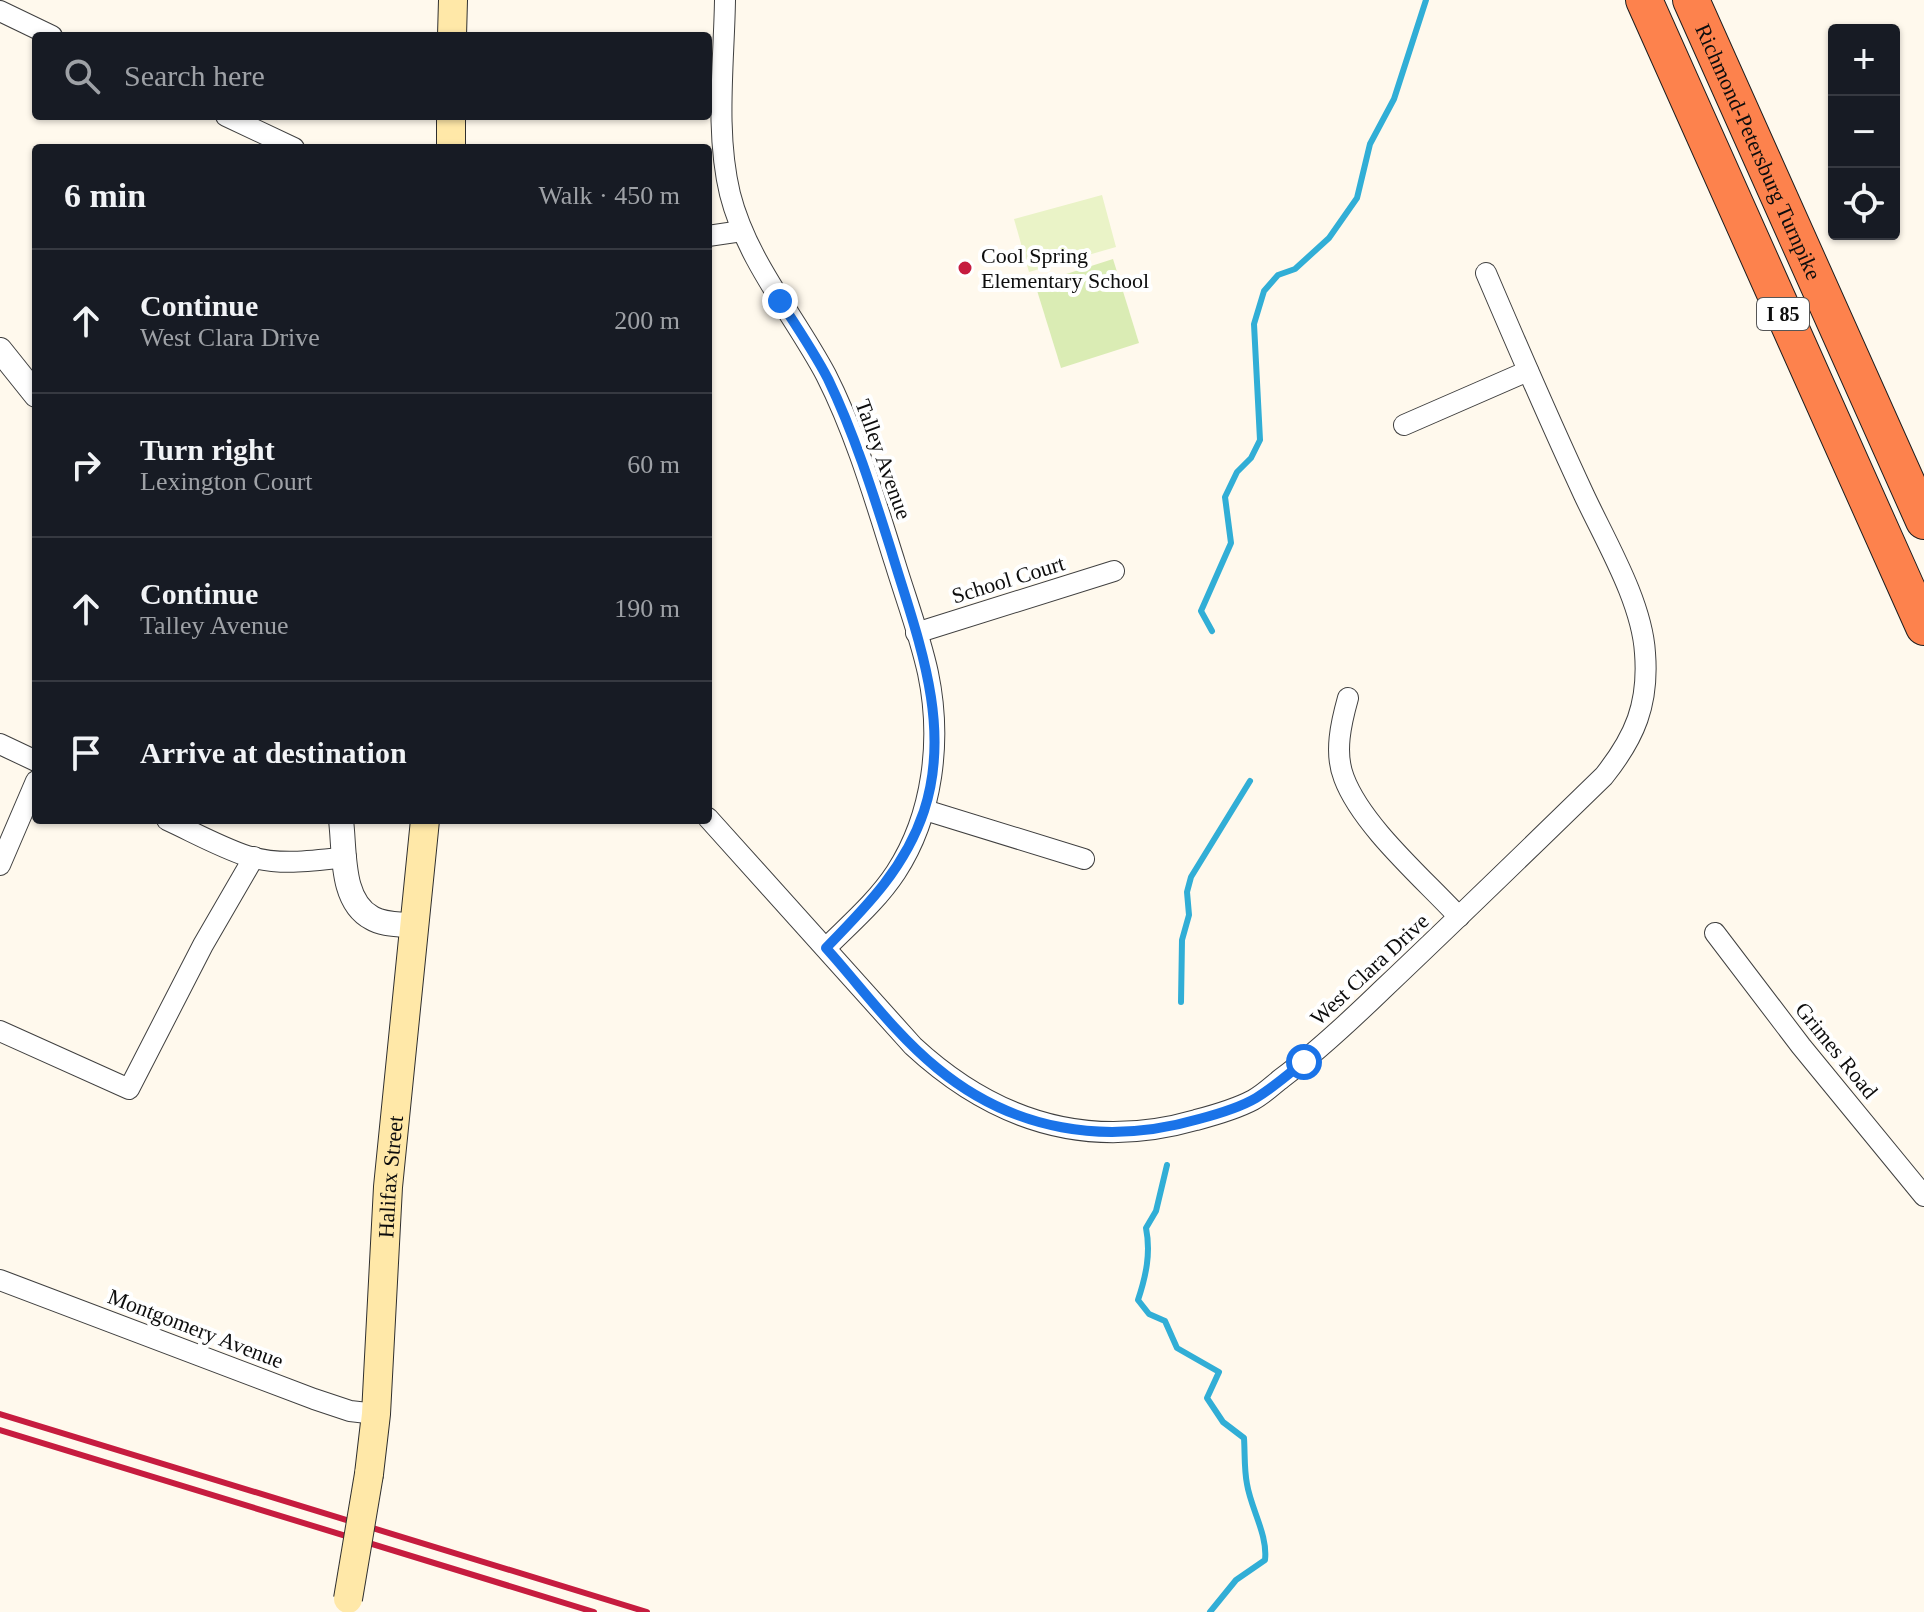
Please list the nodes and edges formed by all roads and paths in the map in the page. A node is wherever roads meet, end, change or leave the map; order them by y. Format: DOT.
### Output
graph roads {
  1 [pos="453,0"];
  2 [pos="725,0"];
  3 [pos="1644,0"];
  4 [pos="1691,0"];
  5 [pos="0,11"];
  6 [pos="44,32"];
  7 [pos="452,32"];
  8 [pos="234,120"];
  9 [pos="451,120"];
  10 [pos="286,144"];
  11 [pos="451,144"];
  12 [pos="742,231"];
  13 [pos="712,235"];
  14 [pos="1486,273"];
  15 [pos="0,350"];
  16 [pos="1528,371"];
  17 [pos="32,390"];
  18 [pos="1404,425"];
  19 [pos="1924,521"];
  20 [pos="1114,571"];
  21 [pos="1924,627"];
  22 [pos="916,633"];
  23 [pos="1348,698"];
  24 [pos="0,744"];
  25 [pos="32,759"];
  26 [pos="32,790"];
  27 [pos="925,810"];
  28 [pos="712,822"];
  29 [pos="176,824"];
  30 [pos="342,824"];
  31 [pos="425,824"];
  32 [pos="254,857"];
  33 [pos="346,857"];
  34 [pos="1084,859"];
  35 [pos="0,865"];
  36 [pos="1459,917"];
  37 [pos="415,926"];
  38 [pos="1715,933"];
  39 [pos="826,948"];
  40 [pos="0,1031"];
  41 [pos="1924,1196"];
  42 [pos="0,1280"];
  43 [pos="376,1414"];
  44 [pos="346,1606"];
  1 -- 7 [label="main road"];
  2 -- 12 [label="street, Talley Avenue"];
  3 -- 21 [label="highway, Richmond-Petersburg Turnpike / I 85"];
  4 -- 19 [label="highway, Richmond-Petersburg Turnpike / I 85"];
  5 -- 6 [label="street"];
  8 -- 10 [label="street"];
  9 -- 11 [label="main road"];
  12 -- 13 [label="street"];
  12 -- 22 [label="street, Talley Avenue"];
  14 -- 16 [label="street, West Clara Drive"];
  15 -- 17 [label="street"];
  16 -- 18 [label="street"];
  16 -- 36 [label="street, West Clara Drive"];
  20 -- 22 [label="street, School Court"];
  22 -- 27 [label="street, Talley Avenue"];
  23 -- 36 [label="street"];
  24 -- 25 [label="street"];
  26 -- 35 [label="street"];
  27 -- 34 [label="street"];
  27 -- 39 [label="street, Talley Avenue"];
  28 -- 39 [label="street, West Clara Drive"];
  29 -- 32 [label="street"];
  30 -- 33 [label="street"];
  31 -- 37 [label="main road, Halifax Street"];
  32 -- 33 [label="street"];
  32 -- 40 [label="street"];
  33 -- 37 [label="street"];
  36 -- 39 [label="street, West Clara Drive"];
  37 -- 43 [label="main road, Halifax Street"];
  38 -- 41 [label="street, Grimes Road"];
  42 -- 43 [label="street, Montgomery Avenue"];
  43 -- 44 [label="main road, Halifax Street, bridge"];
}
